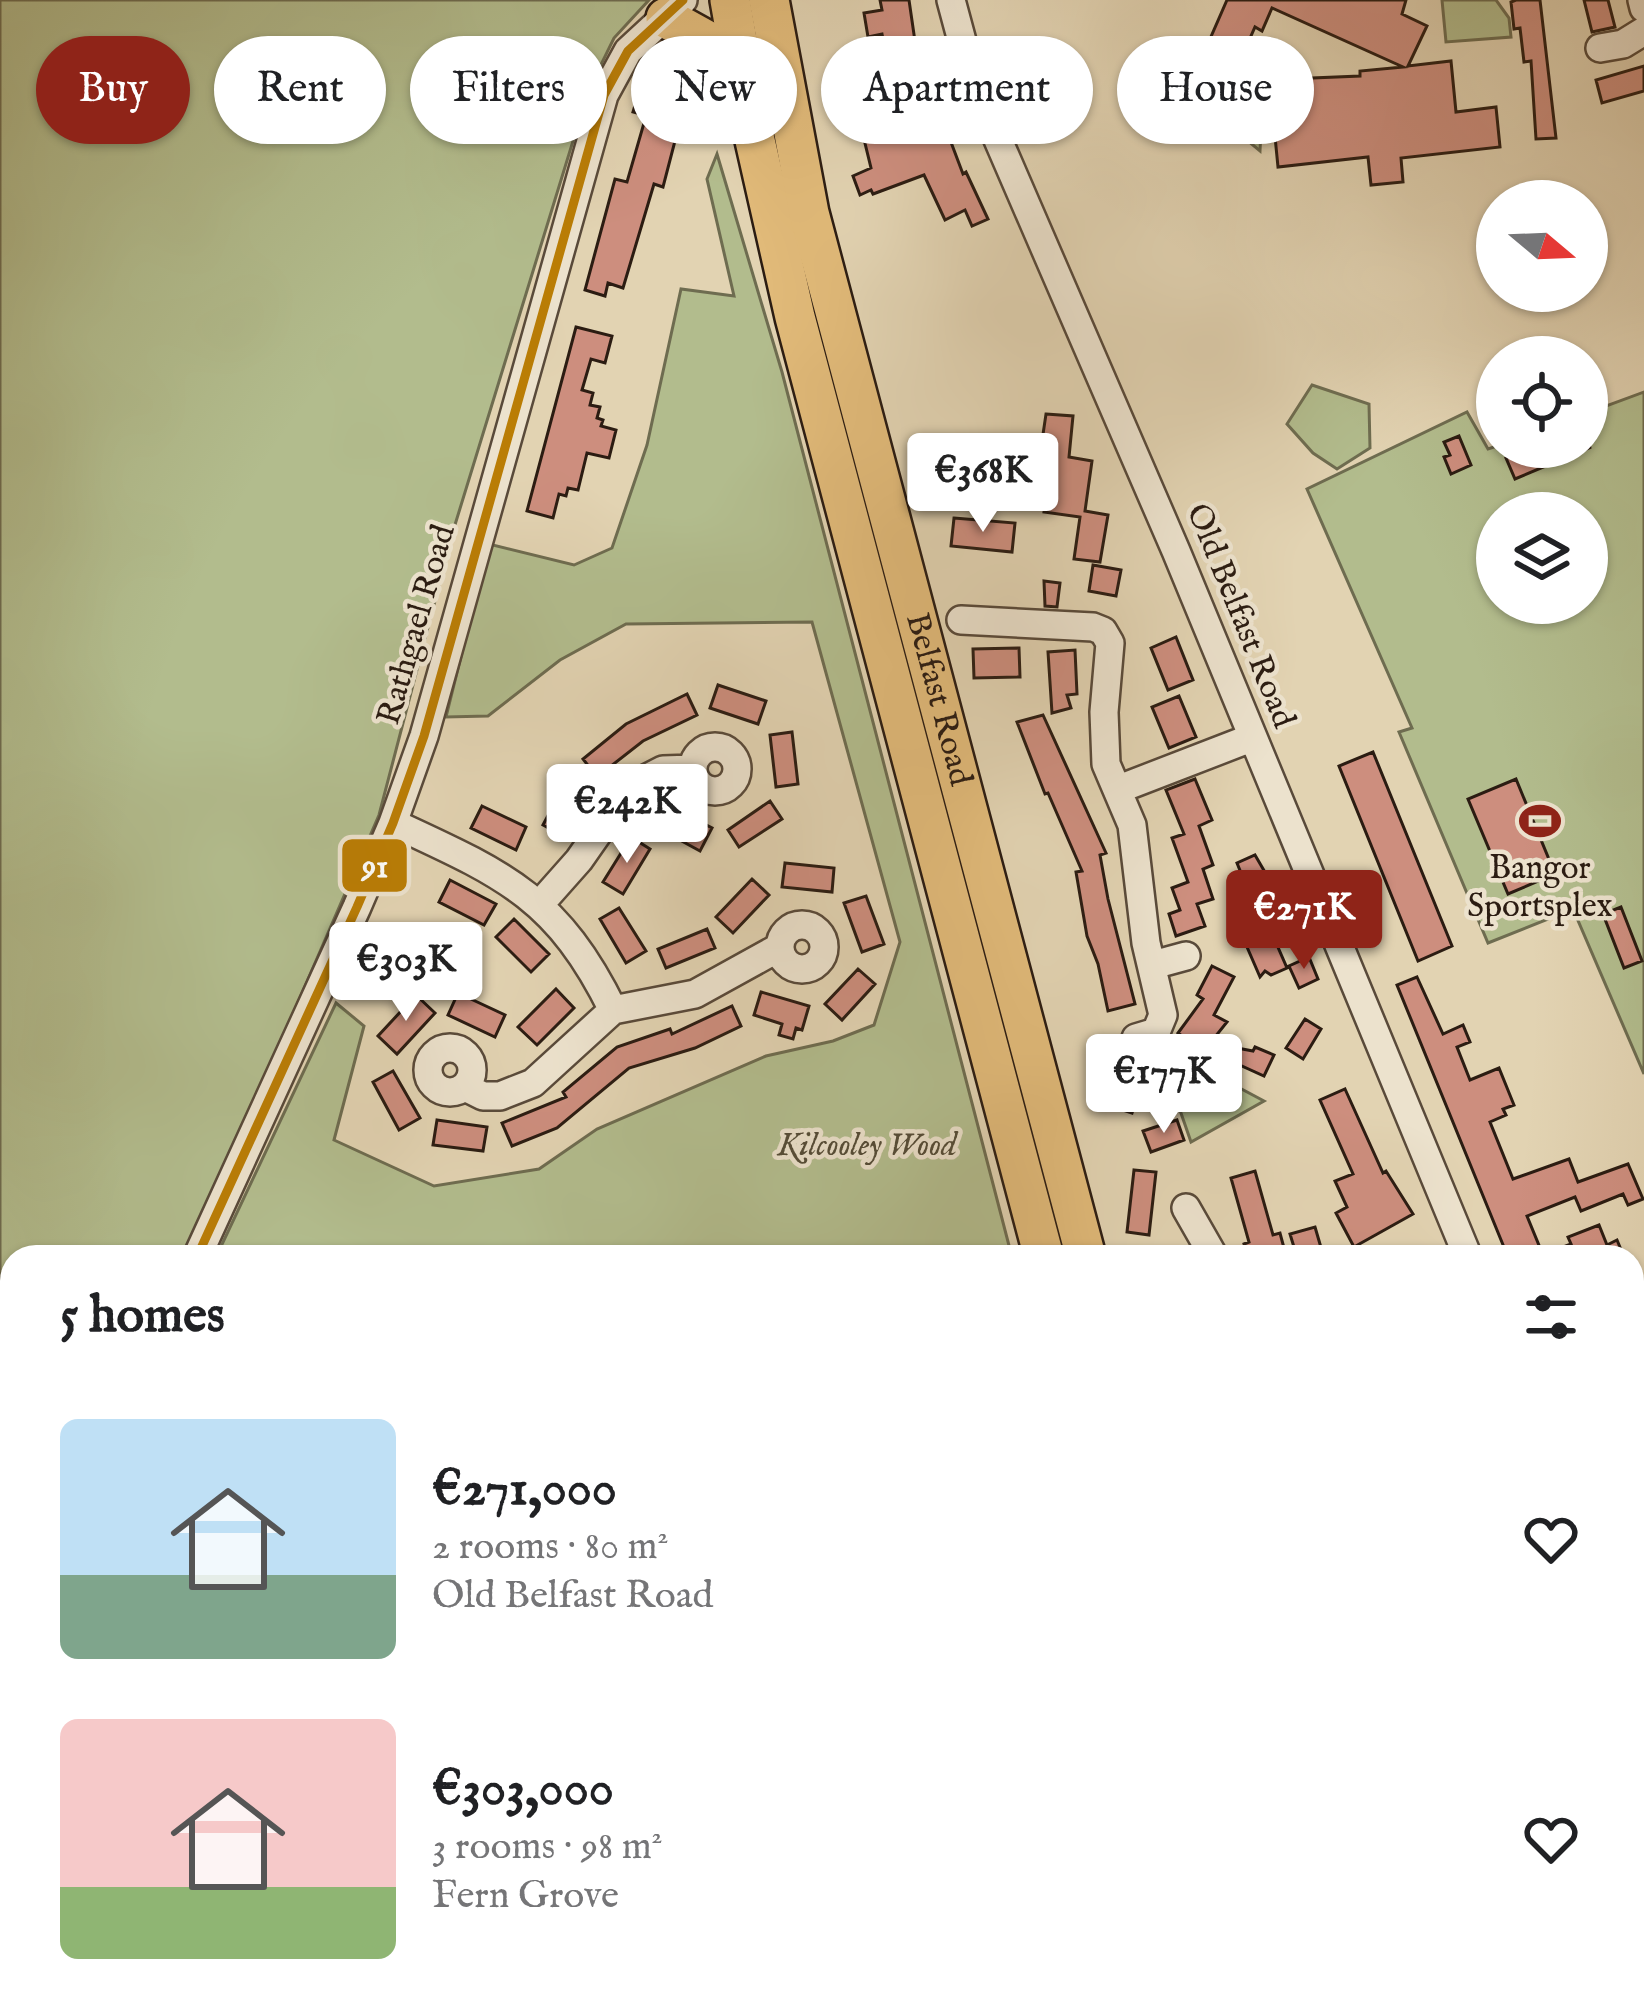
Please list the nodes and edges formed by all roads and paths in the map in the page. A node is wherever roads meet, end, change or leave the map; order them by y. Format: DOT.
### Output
graph roads {
  1 [pos="716,0"];
  2 [pos="730,0"];
  3 [pos="769,0"];
  4 [pos="950,0"];
  5 [pos="675,10"];
  6 [pos="1644,31"];
  7 [pos="701,36"];
  8 [pos="736,36"];
  9 [pos="1600,48"];
  10 [pos="757,144"];
  11 [pos="961,620"];
  12 [pos="1251,738"];
  13 [pos="693,769"];
  14 [pos="1119,789"];
  15 [pos="393,824"];
  16 [pos="540,904"];
  17 [pos="780,947"];
  18 [pos="1186,956"];
  19 [pos="1153,965"];
  20 [pos="613,1010"];
  21 [pos="1136,1038"];
  22 [pos="465,1087"];
  23 [pos="1186,1208"];
  24 [pos="202,1245"];
  25 [pos="1041,1245"];
  26 [pos="1083,1245"];
  27 [pos="1207,1245"];
  28 [pos="1463,1245"];
  1 -- 5 [label="street, Rathgael Road"];
  2 -- 8 [label="highway, Belfast Road"];
  3 -- 26 [label="highway, Belfast Road"];
  4 -- 12 [label="street, Old Belfast Road"];
  5 -- 7 [label="highway"];
  5 -- 15 [label="street, Rathgael Road"];
  6 -- 9 [label="street"];
  10 -- 25 [label="highway, Belfast Road"];
  11 -- 14 [label="street"];
  12 -- 14 [label="street"];
  12 -- 28 [label="street, Old Belfast Road"];
  13 -- 16 [label="street"];
  14 -- 19 [label="street"];
  15 -- 16 [label="street"];
  15 -- 24 [label="street, Rathgael Road"];
  16 -- 20 [label="street"];
  17 -- 20 [label="street"];
  18 -- 19 [label="street"];
  19 -- 21 [label="street"];
  20 -- 22 [label="street"];
  23 -- 27 [label="street"];
}
